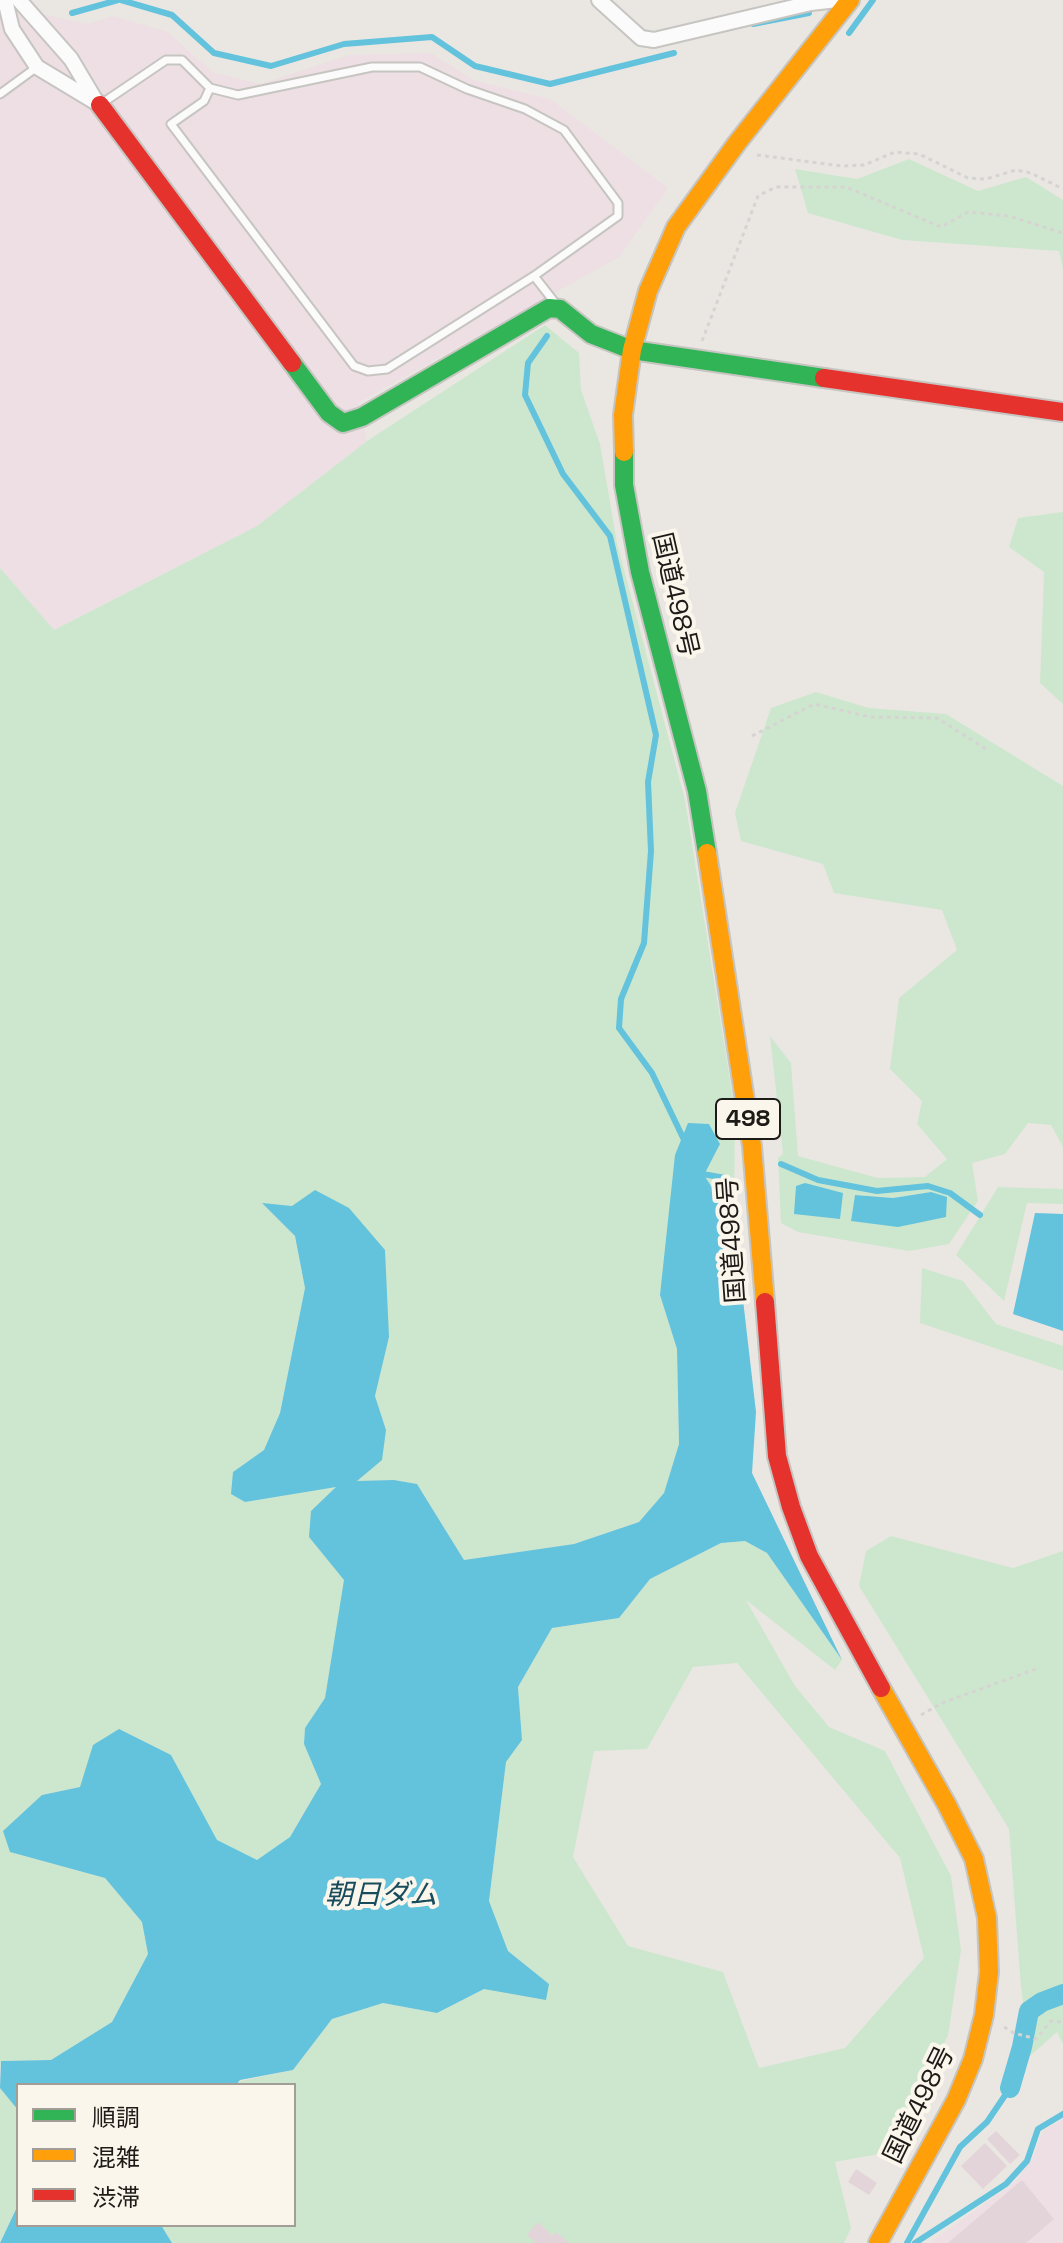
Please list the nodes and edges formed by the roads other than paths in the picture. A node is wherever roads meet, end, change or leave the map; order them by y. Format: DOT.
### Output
graph roads {
  1 [pos="5,0"];
  2 [pos="19,0"];
  3 [pos="599,0"];
  4 [pos="837,0"];
  5 [pos="850,0"];
  6 [pos="6,33"];
  7 [pos="37,67"];
  8 [pos="210,88"];
  9 [pos="0,94"];
  10 [pos="100,105"];
  11 [pos="534,276"];
  12 [pos="560,309"];
  13 [pos="632,350"];
  14 [pos="1063,412"];
  15 [pos="878,2243"];
  1 -- 6 [label="street"];
  2 -- 10 [label="street"];
  3 -- 4 [label="street"];
  5 -- 13 [label="main road, 国道498号 / 498"];
  6 -- 7 [label="street"];
  7 -- 9 [label="lane"];
  7 -- 10 [label="street"];
  8 -- 10 [label="lane"];
  8 -- 11 [label="lane"];
  8 -- 11 [label="lane"];
  10 -- 12 [label="main road"];
  11 -- 12 [label="lane"];
  12 -- 13 [label="main road"];
  13 -- 14 [label="main road"];
  13 -- 15 [label="main road, 国道498号 / 498"];
}
